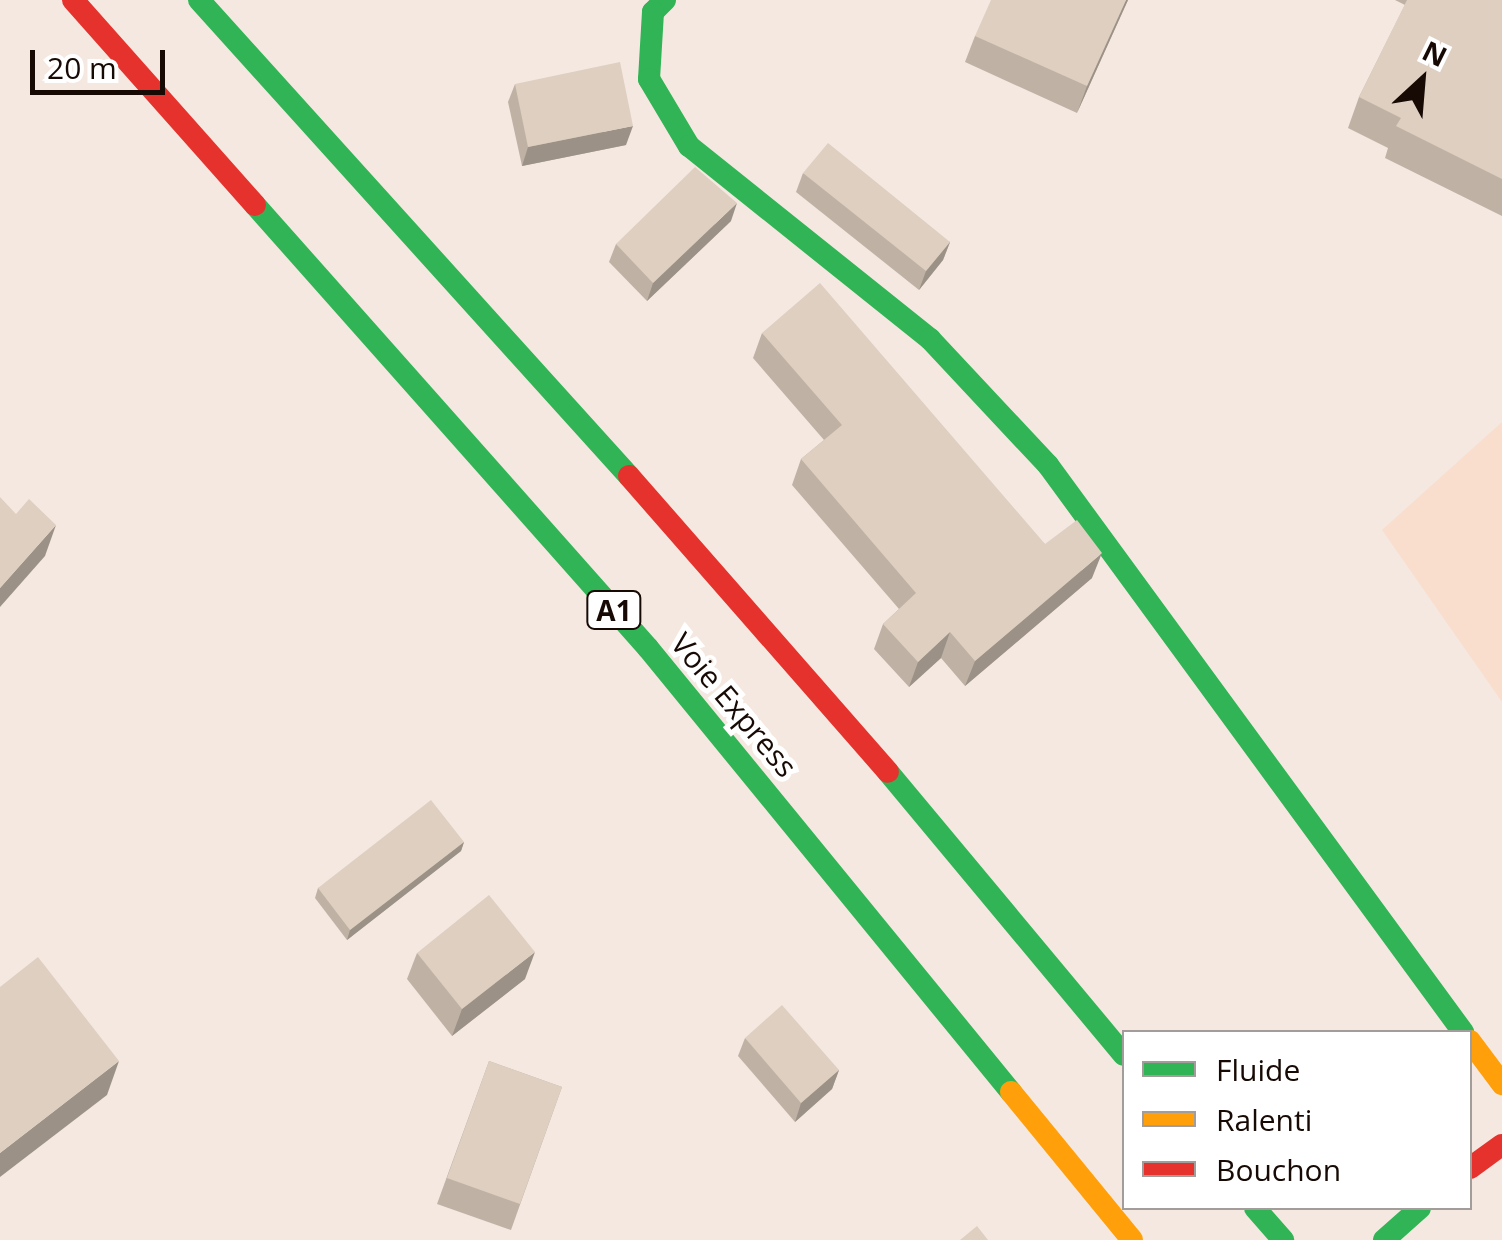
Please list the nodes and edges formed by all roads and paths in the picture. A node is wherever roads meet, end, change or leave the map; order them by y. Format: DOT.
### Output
graph roads {
  1 [pos="73,0"];
  2 [pos="199,0"];
  3 [pos="651,6"];
  4 [pos="1462,1030"];
  5 [pos="1472,1045"];
  6 [pos="1122,1053"];
  7 [pos="1502,1084"];
  8 [pos="1502,1145"];
  9 [pos="1472,1167"];
  10 [pos="1257,1210"];
  11 [pos="1418,1210"];
  12 [pos="1132,1240"];
  13 [pos="1283,1240"];
  14 [pos="1384,1240"];
  1 -- 12 [label="main road, Voie Express / A1"];
  2 -- 6 [label="main road"];
  3 -- 4 [label="main road"];
  5 -- 7 [label="main road"];
  8 -- 9 [label="main road"];
  10 -- 13 [label="main road"];
  11 -- 14 [label="main road"];
}
